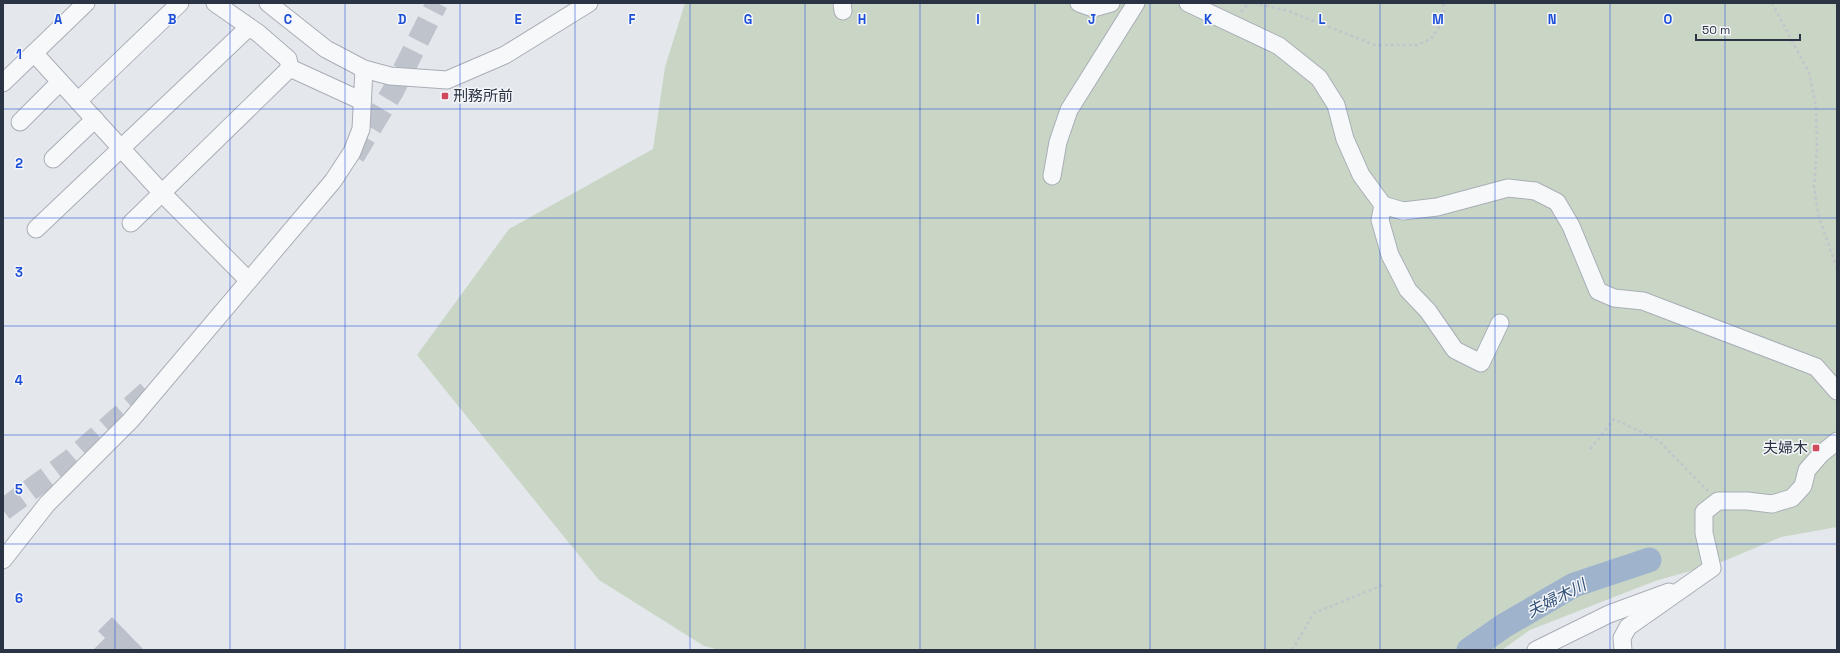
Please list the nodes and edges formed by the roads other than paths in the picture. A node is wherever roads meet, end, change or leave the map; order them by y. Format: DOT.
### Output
graph roads {
  1 [pos="86,3"];
  2 [pos="180,3"];
  3 [pos="215,3"];
  4 [pos="268,3"];
  5 [pos="588,3"];
  6 [pos="1079,3"];
  7 [pos="1111,3"];
  8 [pos="1136,3"];
  9 [pos="1188,3"];
  10 [pos="249,27"];
  11 [pos="34,53"];
  12 [pos="290,68"];
  13 [pos="364,69"];
  14 [pos="60,82"];
  15 [pos="3,83"];
  16 [pos="78,101"];
  17 [pos="362,101"];
  18 [pos="94,119"];
  19 [pos="20,122"];
  20 [pos="122,149"];
  21 [pos="53,159"];
  22 [pos="1052,176"];
  23 [pos="162,193"];
  24 [pos="1383,205"];
  25 [pos="131,223"];
  26 [pos="36,229"];
  27 [pos="248,280"];
  28 [pos="1500,323"];
  29 [pos="1837,391"];
  30 [pos="1837,441"];
  31 [pos="3,560"];
  32 [pos="1677,594"];
  33 [pos="1536,650"];
  34 [pos="1623,650"];
  1 -- 11 [label="street"];
  2 -- 16 [label="street"];
  3 -- 10 [label="street"];
  4 -- 13 [label="street"];
  5 -- 13 [label="street"];
  6 -- 7 [label="street"];
  8 -- 22 [label="street"];
  9 -- 24 [label="street"];
  10 -- 12 [label="street"];
  10 -- 20 [label="street"];
  11 -- 14 [label="street"];
  11 -- 15 [label="street"];
  12 -- 17 [label="street"];
  12 -- 23 [label="street"];
  13 -- 17 [label="street"];
  14 -- 16 [label="street"];
  14 -- 19 [label="street"];
  16 -- 18 [label="street"];
  17 -- 27 [label="street"];
  18 -- 20 [label="street"];
  18 -- 21 [label="street"];
  20 -- 23 [label="street"];
  20 -- 26 [label="street"];
  23 -- 25 [label="street"];
  23 -- 27 [label="street"];
  24 -- 28 [label="street"];
  24 -- 29 [label="street"];
  27 -- 31 [label="street"];
  30 -- 32 [label="street"];
  32 -- 33 [label="street"];
  32 -- 34 [label="street"];
}
